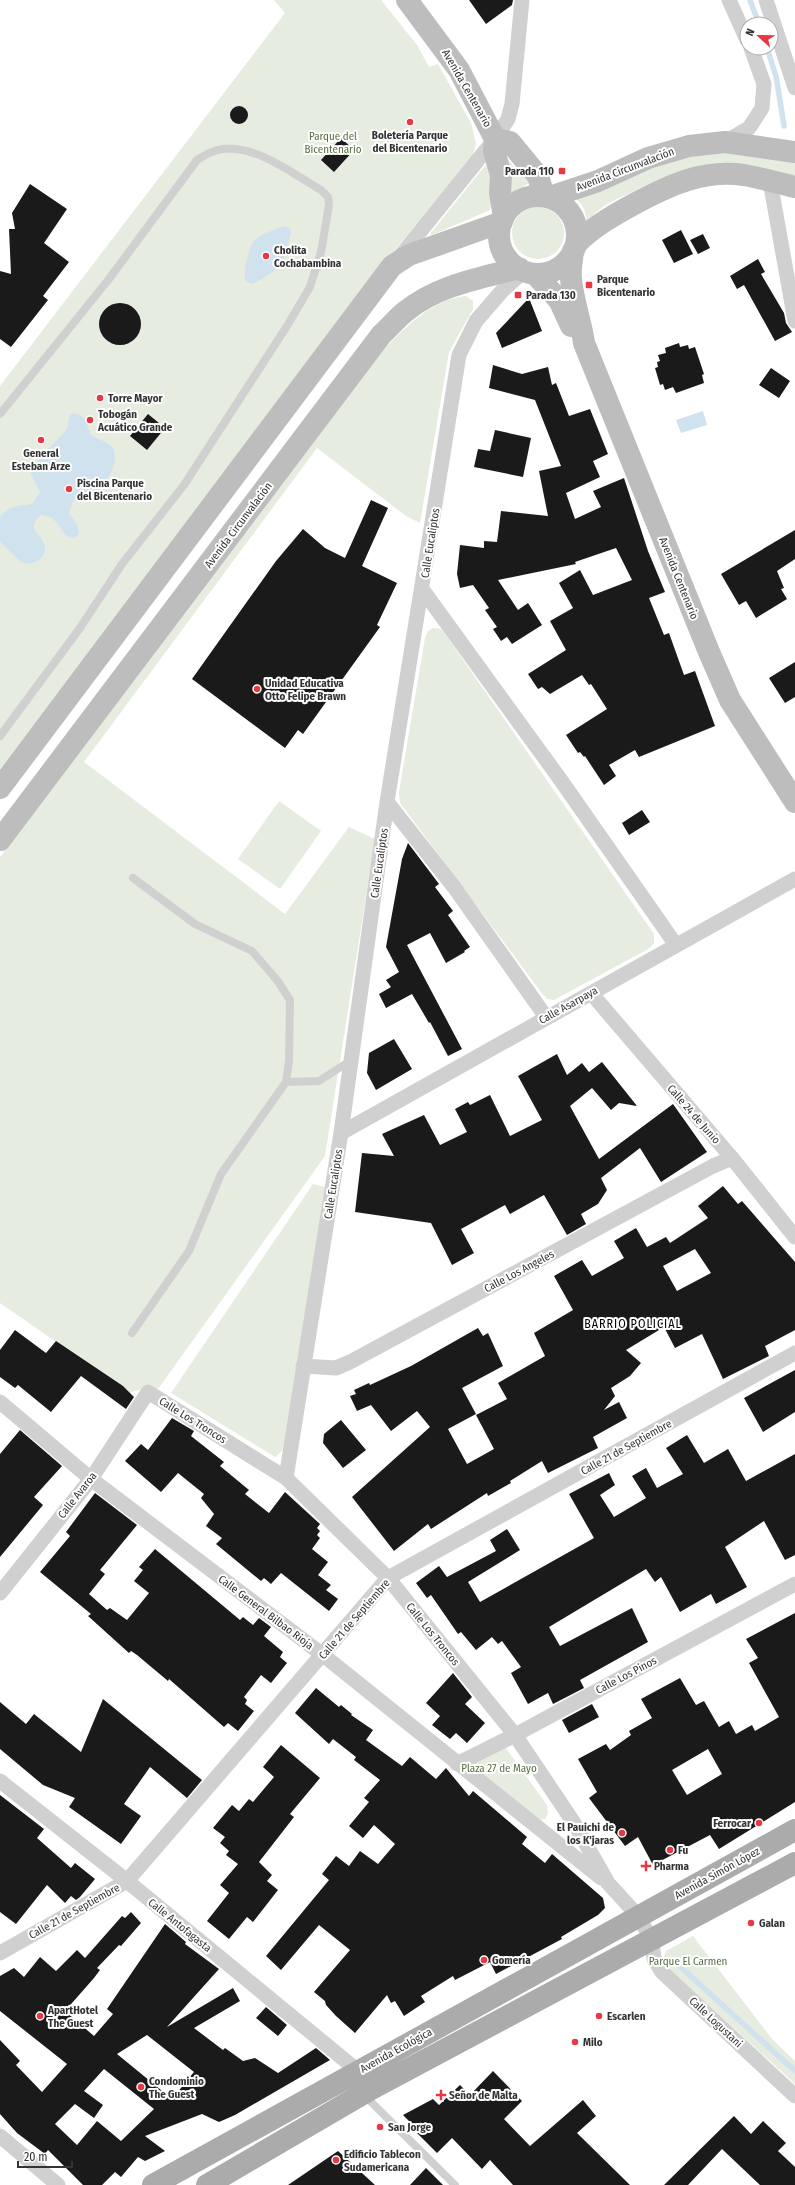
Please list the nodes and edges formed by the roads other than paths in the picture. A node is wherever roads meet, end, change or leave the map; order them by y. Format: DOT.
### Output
graph roads {
  1 [pos="408,0"];
  2 [pos="522,0"];
  3 [pos="729,0"];
  4 [pos="769,2"];
  5 [pos="739,22"];
  6 [pos="753,56"];
  7 [pos="795,88"];
  8 [pos="495,139"];
  9 [pos="725,142"];
  10 [pos="795,152"];
  11 [pos="770,181"];
  12 [pos="795,187"];
  13 [pos="547,197"];
  14 [pos="503,219"];
  15 [pos="574,247"];
  16 [pos="392,266"];
  17 [pos="526,271"];
  18 [pos="795,321"];
  19 [pos="584,343"];
  20 [pos="0,414"];
  21 [pos="422,589"];
  22 [pos="0,736"];
  23 [pos="0,788"];
  24 [pos="387,802"];
  25 [pos="795,802"];
  26 [pos="0,840"];
  27 [pos="134,878"];
  28 [pos="795,879"];
  29 [pos="676,945"];
  30 [pos="590,993"];
  31 [pos="546,1017"];
  32 [pos="351,1060"];
  33 [pos="286,1082"];
  34 [pos="342,1132"];
  35 [pos="732,1158"];
  36 [pos="795,1237"];
  37 [pos="132,1333"];
  38 [pos="795,1353"];
  39 [pos="303,1366"];
  40 [pos="148,1392"];
  41 [pos="0,1402"];
  42 [pos="286,1478"];
  43 [pos="91,1479"];
  44 [pos="388,1578"];
  45 [pos="795,1584"];
  46 [pos="0,1593"];
  47 [pos="323,1655"];
  48 [pos="515,1735"];
  49 [pos="457,1764"];
  50 [pos="0,1780"];
  51 [pos="795,1830"];
  52 [pos="795,1863"];
  53 [pos="127,1881"];
  54 [pos="608,1883"];
  55 [pos="638,1916"];
  56 [pos="652,1940"];
  57 [pos="0,1953"];
  58 [pos="358,2071"];
  59 [pos="363,2094"];
  60 [pos="795,2096"];
  61 [pos="0,2136"];
  62 [pos="58,2185"];
  63 [pos="153,2185"];
  64 [pos="207,2185"];
  65 [pos="454,2185"];
  1 -- 8 [label="main road, Avenida Centenario"];
  2 -- 8 [label="street"];
  3 -- 5 [label="street"];
  4 -- 7 [label="street"];
  6 -- 9 [label="street"];
  8 -- 13 [label="main road, Avenida Centenario"];
  8 -- 14 [label="main road, Avenida Centenario"];
  8 -- 16 [label="street"];
  9 -- 10 [label="main road, Avenida Circunvalación"];
  9 -- 13 [label="main road, Avenida Circunvalación"];
  11 -- 12 [label="main road"];
  11 -- 15 [label="main road"];
  11 -- 18 [label="street"];
  13 -- 14 [label="main road"];
  13 -- 15 [label="main road"];
  14 -- 16 [label="main road"];
  14 -- 17 [label="main road"];
  15 -- 17 [label="main road"];
  15 -- 19 [label="main road, Avenida Centenario"];
  16 -- 23 [label="main road"];
  17 -- 19 [label="main road, Avenida Centenario"];
  17 -- 21 [label="street, Calle Eucaliptos"];
  17 -- 26 [label="main road, Avenida Circunvalación"];
  19 -- 25 [label="main road, Avenida Centenario"];
  20 -- 22 [label="lane"];
  21 -- 24 [label="street, Calle Eucaliptos"];
  21 -- 29 [label="street"];
  24 -- 31 [label="street"];
  24 -- 32 [label="street, Calle Eucaliptos"];
  27 -- 33 [label="lane"];
  28 -- 29 [label="street, Calle Asarpaya"];
  29 -- 30 [label="street, Calle Asarpaya"];
  30 -- 31 [label="street, Calle Asarpaya"];
  30 -- 35 [label="street, Calle 24 de Junio"];
  31 -- 34 [label="street, Calle Asarpaya"];
  32 -- 33 [label="lane"];
  32 -- 34 [label="street, Calle Eucaliptos"];
  33 -- 37 [label="lane"];
  34 -- 39 [label="street, Calle Eucaliptos"];
  35 -- 36 [label="street, Calle 24 de Junio"];
  35 -- 39 [label="street, Calle Los Angeles"];
  38 -- 44 [label="street, Calle 21 de Septiembre"];
  39 -- 42 [label="street, Calle Eucaliptos"];
  40 -- 42 [label="street, Calle Los Troncos"];
  40 -- 43 [label="street, Calle Avaroa"];
  41 -- 43 [label="street, Calle General Bilbao Rioja"];
  42 -- 44 [label="street, Calle Los Troncos"];
  43 -- 46 [label="street, Calle Avaroa"];
  43 -- 47 [label="street, Calle General Bilbao Rioja"];
  44 -- 47 [label="street, Calle 21 de Septiembre"];
  44 -- 48 [label="street, Calle Los Troncos"];
  45 -- 48 [label="street, Calle Los Pinos"];
  47 -- 49 [label="street, Calle General Bilbao Rioja"];
  47 -- 53 [label="street, Calle 21 de Septiembre"];
  48 -- 49 [label="street, Calle Los Pinos"];
  48 -- 54 [label="street, Calle Los Troncos"];
  49 -- 54 [label="street, Calle General Bilbao Rioja"];
  50 -- 53 [label="street, Calle Antofagasta"];
  51 -- 55 [label="main road, Avenida Simón López"];
  52 -- 56 [label="main road"];
  53 -- 57 [label="street, Calle 21 de Septiembre"];
  53 -- 58 [label="street, Calle Antofagasta"];
  54 -- 55 [label="street, Calle Los Troncos"];
  55 -- 56 [label="street, Calle Los Troncos"];
  55 -- 58 [label="main road, Avenida Ecológica"];
  56 -- 59 [label="main road, Avenida Ecológica"];
  56 -- 60 [label="street, Calle Logustani"];
  58 -- 63 [label="main road, Avenida Ecológica"];
  59 -- 64 [label="main road, Avenida Ecológica"];
  59 -- 65 [label="lane"];
  61 -- 62 [label="street"];
}
